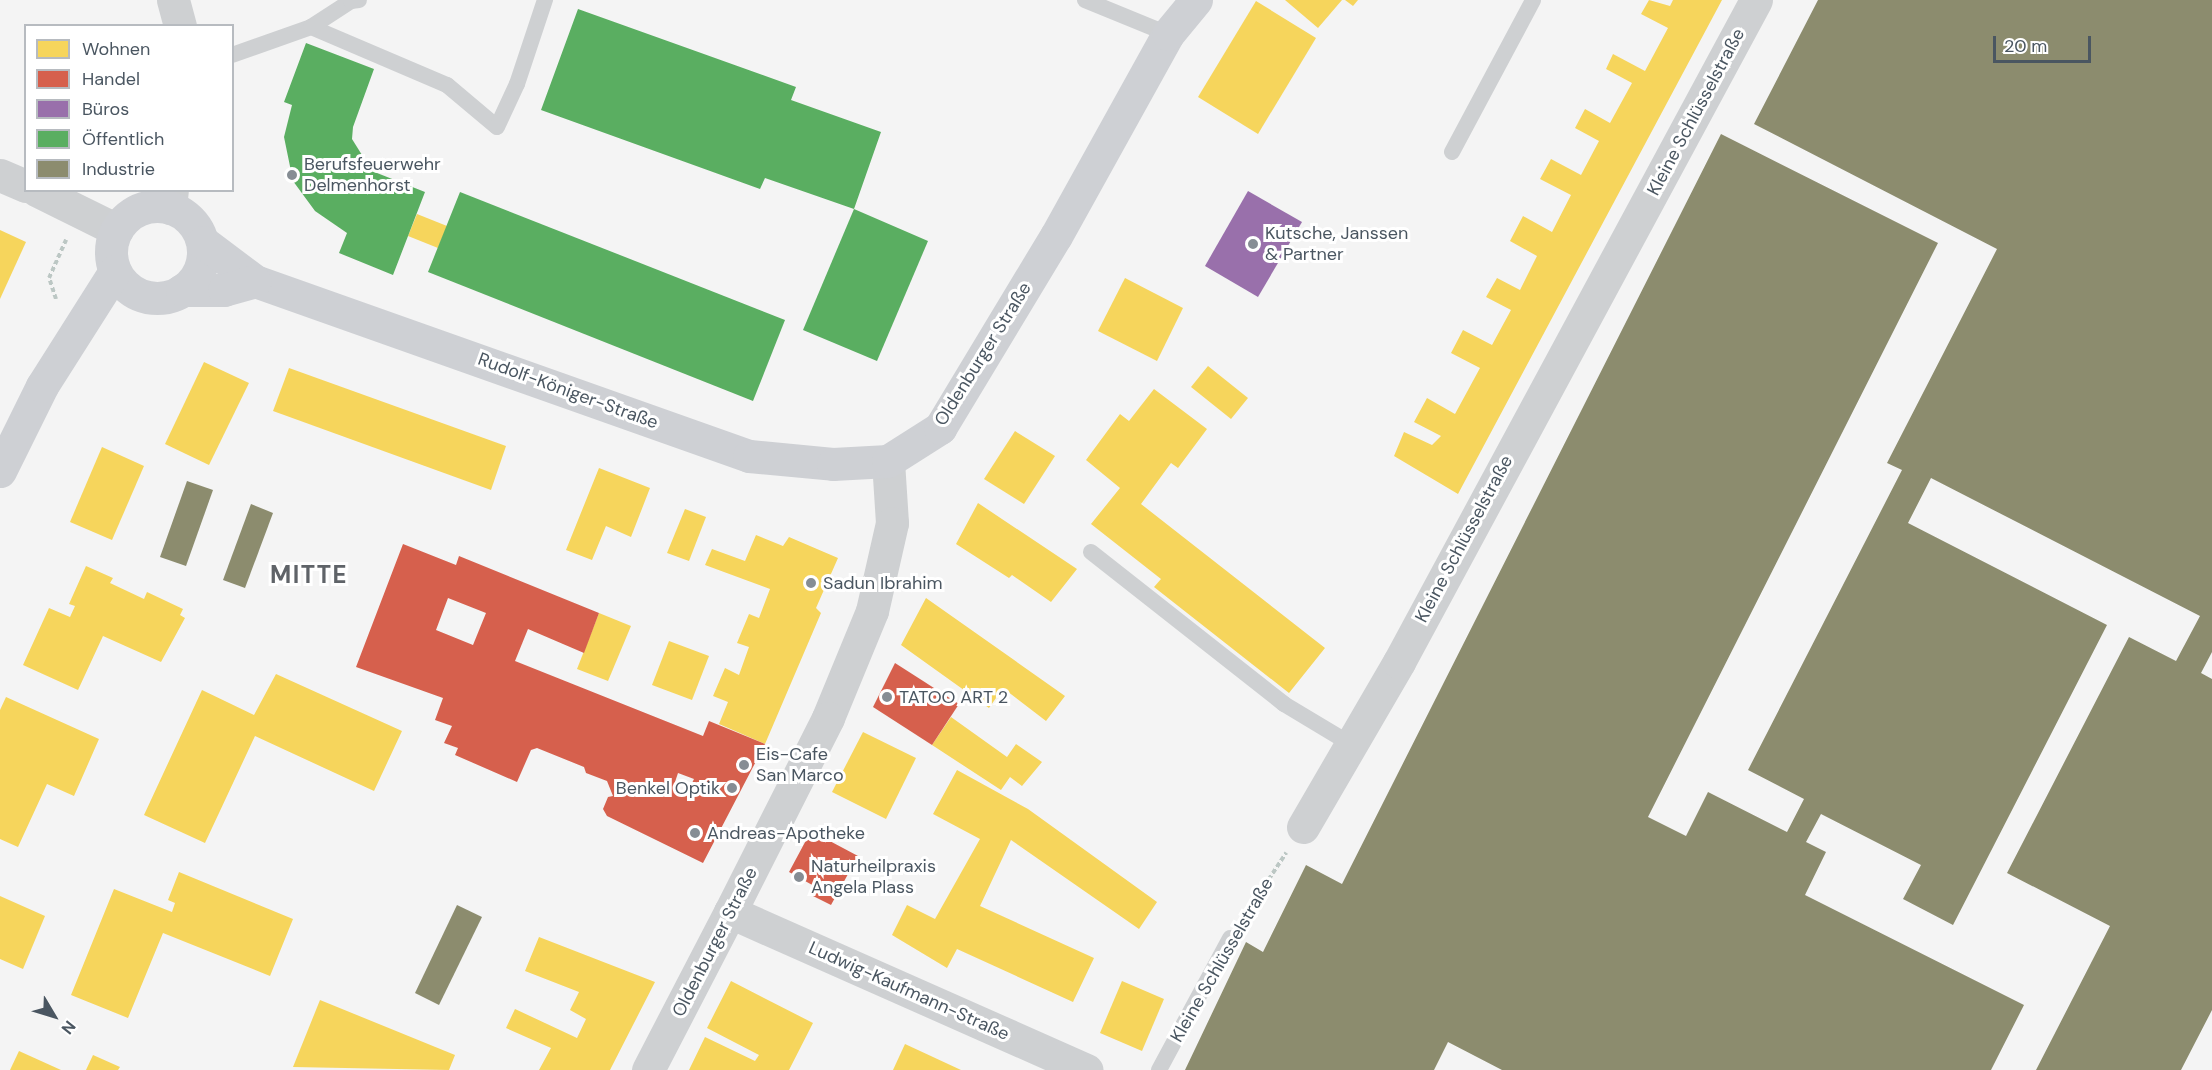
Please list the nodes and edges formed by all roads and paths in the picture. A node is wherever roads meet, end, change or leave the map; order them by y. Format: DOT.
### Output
graph roads {
  1 [pos="173,0"];
  2 [pos="359,0"];
  3 [pos="545,0"];
  4 [pos="1085,0"];
  5 [pos="1196,0"];
  6 [pos="1533,0"];
  7 [pos="1756,0"];
  8 [pos="179,24"];
  9 [pos="311,27"];
  10 [pos="1168,34"];
  11 [pos="234,54"];
  12 [pos="1452,152"];
  13 [pos="0,175"];
  14 [pos="24,185"];
  15 [pos="40,192"];
  16 [pos="171,199"];
  17 [pos="79,210"];
  18 [pos="117,230"];
  19 [pos="202,242"];
  20 [pos="255,281"];
  21 [pos="126,282"];
  22 [pos="182,290"];
  23 [pos="71,344"];
  24 [pos="888,460"];
  25 [pos="0,471"];
  26 [pos="1091,552"];
  27 [pos="1349,743"];
  28 [pos="1303,827"];
  29 [pos="730,912"];
  30 [pos="1230,938"];
  31 [pos="648,1070"];
  32 [pos="1087,1070"];
  33 [pos="1159,1070"];
  1 -- 8 [label="street"];
  2 -- 9 [label="lane"];
  3 -- 9 [label="lane"];
  4 -- 10 [label="lane"];
  5 -- 10 [label="main road, Oldenburger Straße"];
  6 -- 12 [label="lane"];
  7 -- 27 [label="street, Kleine Schlüsselstraße"];
  9 -- 11 [label="lane"];
  10 -- 24 [label="main road, Oldenburger Straße"];
  13 -- 14 [label="street"];
  15 -- 17 [label="street"];
  16 -- 18 [label="main road, Rudolf-Königer-Straße"];
  16 -- 19 [label="main road, Rudolf-Königer-Straße"];
  17 -- 18 [label="street"];
  17 -- 23 [label="path"];
  18 -- 21 [label="main road"];
  19 -- 20 [label="main road, Rudolf-Königer-Straße"];
  19 -- 22 [label="main road"];
  20 -- 22 [label="main road"];
  20 -- 24 [label="main road, Rudolf-Königer-Straße"];
  21 -- 22 [label="main road"];
  21 -- 23 [label="main road"];
  23 -- 25 [label="main road"];
  24 -- 29 [label="street, Oldenburger Straße"];
  26 -- 27 [label="lane"];
  27 -- 28 [label="street, Kleine Schlüsselstraße"];
  28 -- 30 [label="path, Kleine Schlüsselstraße"];
  29 -- 31 [label="street, Oldenburger Straße"];
  29 -- 32 [label="street, Ludwig-Kaufmann-Straße"];
  30 -- 33 [label="lane, Kleine Schlüsselstraße"];
}
